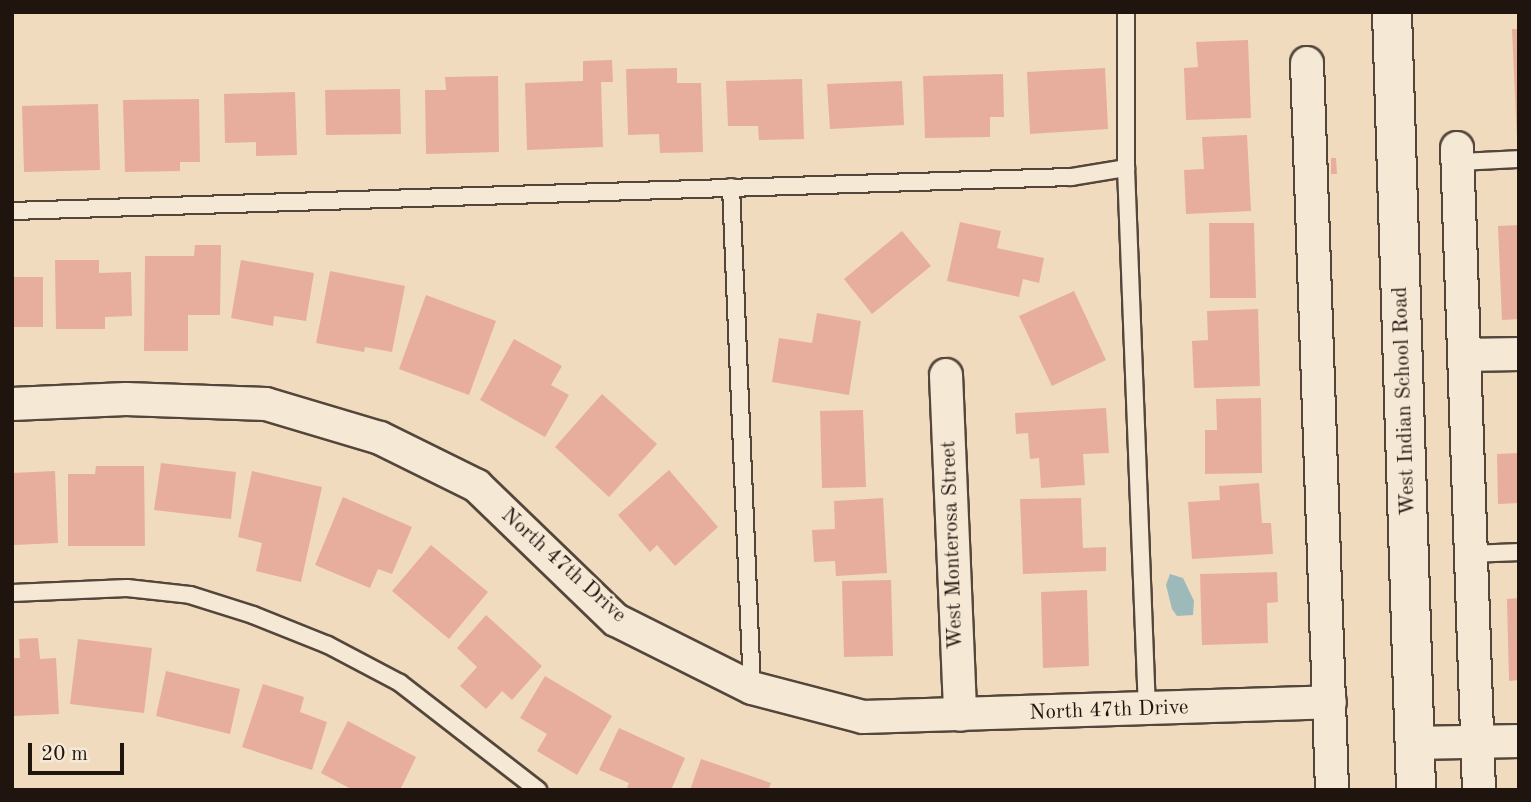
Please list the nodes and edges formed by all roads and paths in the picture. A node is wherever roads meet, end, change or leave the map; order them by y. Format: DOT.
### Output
graph roads {
  1 [pos="1126,12"];
  2 [pos="1392,12"];
  3 [pos="1307,63"];
  4 [pos="1458,155"];
  5 [pos="1519,159"];
  6 [pos="1126,168"];
  7 [pos="731,187"];
  8 [pos="12,211"];
  9 [pos="1519,354"];
  10 [pos="1465,355"];
  11 [pos="946,375"];
  12 [pos="12,404"];
  13 [pos="1519,552"];
  14 [pos="1471,554"];
  15 [pos="12,593"];
  16 [pos="752,688"];
  17 [pos="1330,702"];
  18 [pos="1147,710"];
  19 [pos="960,715"];
  20 [pos="1519,741"];
  21 [pos="1478,742"];
  22 [pos="1415,743"];
  23 [pos="538,790"];
  24 [pos="1332,790"];
  25 [pos="1416,790"];
  26 [pos="1479,790"];
  1 -- 6 [label="lane"];
  2 -- 22 [label="main road, West Indian School Road"];
  3 -- 17 [label="street"];
  4 -- 5 [label="lane"];
  4 -- 10 [label="street"];
  6 -- 7 [label="lane"];
  6 -- 18 [label="lane"];
  7 -- 8 [label="lane"];
  7 -- 16 [label="lane"];
  9 -- 10 [label="street"];
  10 -- 14 [label="street"];
  11 -- 19 [label="street, West Monterosa Street"];
  12 -- 16 [label="street, North 47th Drive"];
  13 -- 14 [label="lane"];
  14 -- 21 [label="street"];
  15 -- 23 [label="lane"];
  16 -- 19 [label="street, North 47th Drive"];
  17 -- 18 [label="street, North 47th Drive"];
  17 -- 24 [label="street"];
  18 -- 19 [label="street, North 47th Drive"];
  20 -- 21 [label="street"];
  21 -- 22 [label="street"];
  21 -- 26 [label="street"];
  22 -- 25 [label="main road, West Indian School Road"];
}
